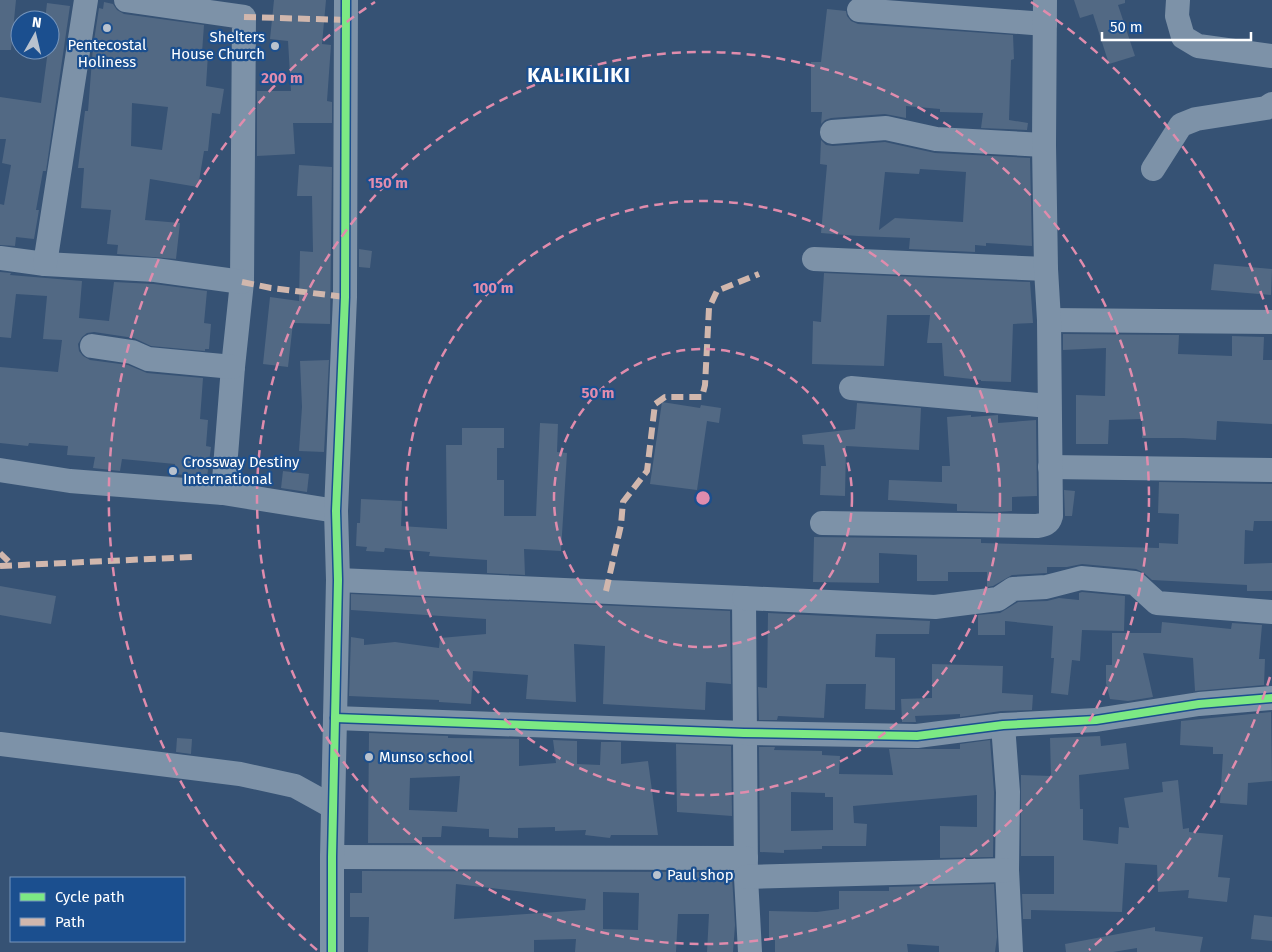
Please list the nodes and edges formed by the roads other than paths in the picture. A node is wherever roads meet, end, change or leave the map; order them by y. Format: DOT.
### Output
graph roads {
  1 [pos="86,0"];
  2 [pos="126,0"];
  3 [pos="346,0"];
  4 [pos="1045,0"];
  5 [pos="1178,0"];
  6 [pos="223,7"];
  7 [pos="859,10"];
  8 [pos="1045,24"];
  9 [pos="1272,56"];
  10 [pos="1272,104"];
  11 [pos="832,132"];
  12 [pos="1044,146"];
  13 [pos="1153,169"];
  14 [pos="0,258"];
  15 [pos="814,259"];
  16 [pos="45,264"];
  17 [pos="1046,269"];
  18 [pos="242,282"];
  19 [pos="1049,320"];
  20 [pos="1272,322"];
  21 [pos="92,346"];
  22 [pos="233,367"];
  23 [pos="851,388"];
  24 [pos="1049,406"];
  25 [pos="1050,467"];
  26 [pos="0,470"];
  27 [pos="1272,470"];
  28 [pos="223,494"];
  29 [pos="336,511"];
  30 [pos="822,523"];
  31 [pos="338,580"];
  32 [pos="744,598"];
  33 [pos="1272,612"];
  34 [pos="1272,698"];
  35 [pos="335,718"];
  36 [pos="1003,725"];
  37 [pos="744,733"];
  38 [pos="0,744"];
  39 [pos="333,807"];
  40 [pos="332,857"];
  41 [pos="746,867"];
  42 [pos="1007,870"];
  43 [pos="332,952"];
  44 [pos="750,952"];
  45 [pos="1011,952"];
  1 -- 16 [label="street"];
  2 -- 6 [label="street"];
  3 -- 29 [label="street"];
  4 -- 8 [label="street"];
  5 -- 9 [label="street"];
  6 -- 18 [label="street"];
  7 -- 8 [label="street"];
  8 -- 12 [label="street"];
  10 -- 13 [label="street"];
  11 -- 12 [label="street"];
  12 -- 17 [label="street"];
  14 -- 16 [label="street"];
  15 -- 17 [label="street"];
  16 -- 18 [label="street"];
  17 -- 19 [label="street"];
  18 -- 22 [label="street"];
  19 -- 20 [label="street"];
  19 -- 24 [label="street"];
  21 -- 22 [label="street"];
  22 -- 28 [label="street"];
  23 -- 24 [label="street"];
  24 -- 25 [label="street"];
  25 -- 27 [label="street"];
  25 -- 30 [label="street"];
  26 -- 28 [label="street"];
  28 -- 29 [label="street"];
  29 -- 31 [label="street"];
  31 -- 32 [label="street"];
  31 -- 35 [label="street"];
  32 -- 33 [label="street"];
  32 -- 37 [label="street"];
  34 -- 36 [label="street"];
  35 -- 37 [label="street"];
  35 -- 39 [label="street"];
  36 -- 37 [label="street"];
  36 -- 42 [label="street"];
  37 -- 41 [label="street"];
  38 -- 39 [label="street"];
  39 -- 40 [label="street"];
  40 -- 41 [label="street"];
  40 -- 43 [label="street"];
  41 -- 42 [label="street"];
  41 -- 44 [label="street"];
  42 -- 45 [label="street"];
}
